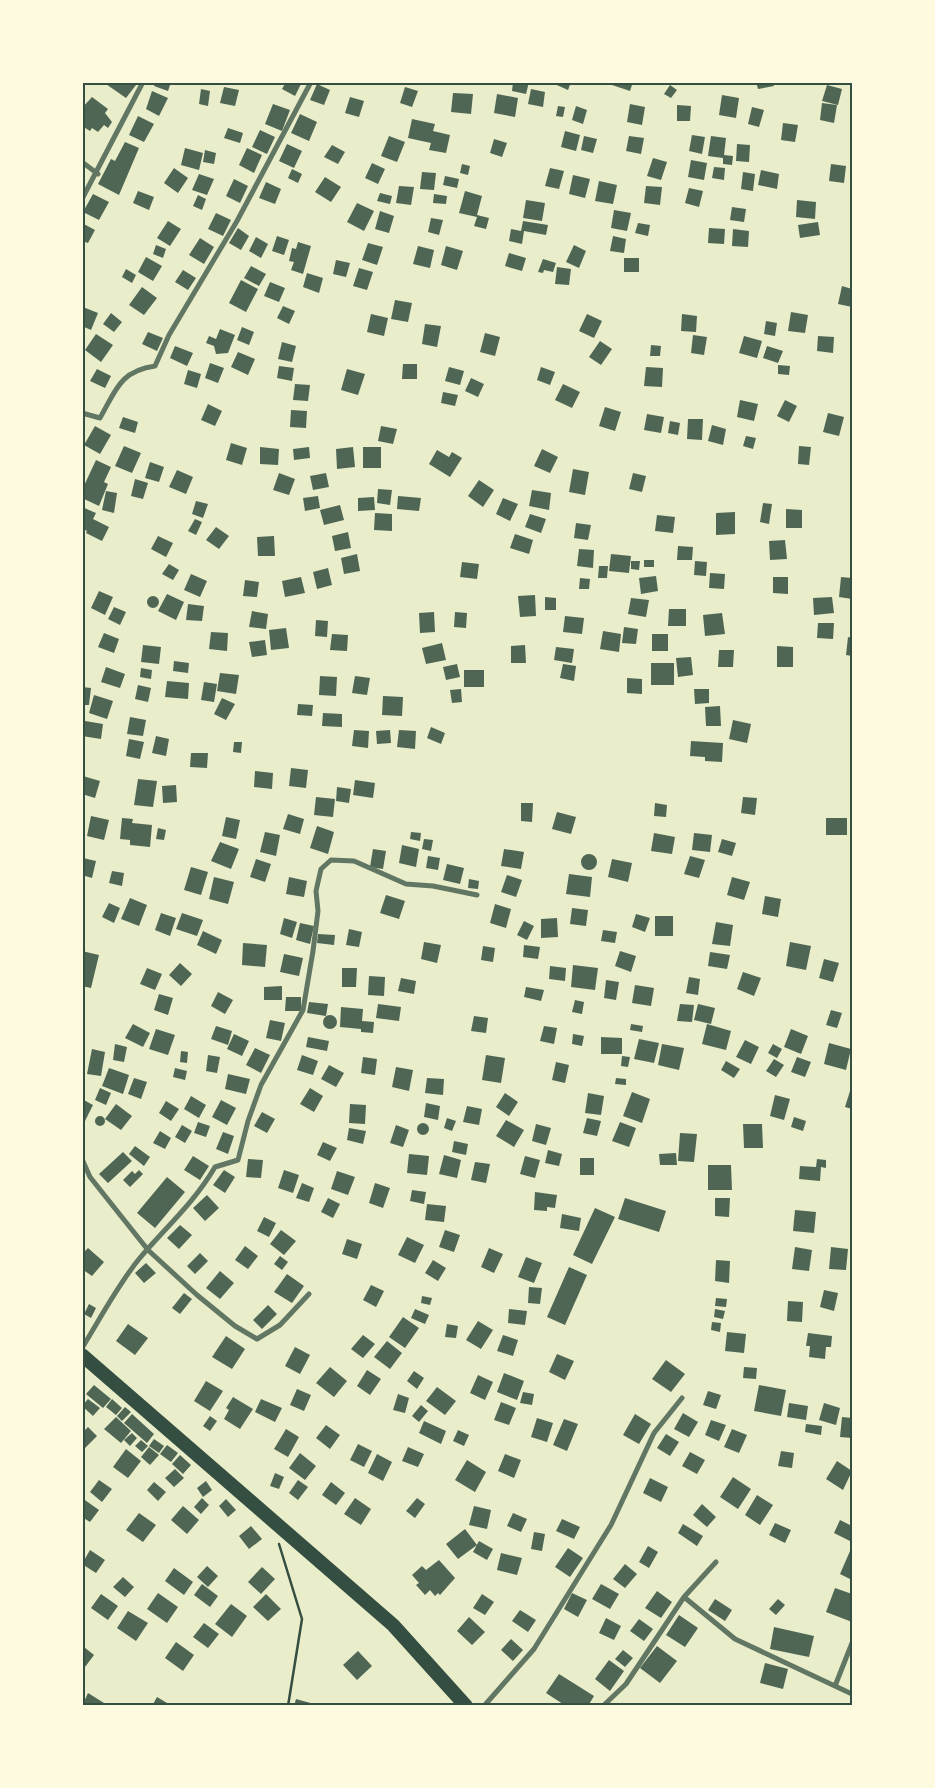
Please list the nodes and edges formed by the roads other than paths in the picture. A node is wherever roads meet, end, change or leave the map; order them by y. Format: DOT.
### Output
graph roads {
  1 [pos="144,82"];
  2 [pos="311,82"];
  3 [pos="82,162"];
  4 [pos="98,174"];
  5 [pos="82,199"];
  6 [pos="82,413"];
  7 [pos="477,895"];
  8 [pos="82,1159"];
  9 [pos="148,1250"];
  10 [pos="308,1294"];
  11 [pos="82,1348"];
  12 [pos="82,1355"];
  13 [pos="682,1398"];
  14 [pos="716,1562"];
  15 [pos="684,1597"];
  16 [pos="852,1643"];
  17 [pos="834,1686"];
  18 [pos="852,1694"];
  19 [pos="466,1706"];
  20 [pos="484,1706"];
  21 [pos="603,1706"];
  1 -- 4 [label="street"];
  2 -- 6 [label="street"];
  3 -- 4 [label="street"];
  4 -- 5 [label="street"];
  7 -- 9 [label="street"];
  8 -- 9 [label="street"];
  9 -- 10 [label="street"];
  9 -- 11 [label="street"];
  12 -- 19 [label="highway"];
  13 -- 20 [label="street"];
  14 -- 15 [label="street"];
  15 -- 17 [label="street"];
  15 -- 21 [label="street"];
  16 -- 17 [label="street"];
  17 -- 18 [label="street"];
}
